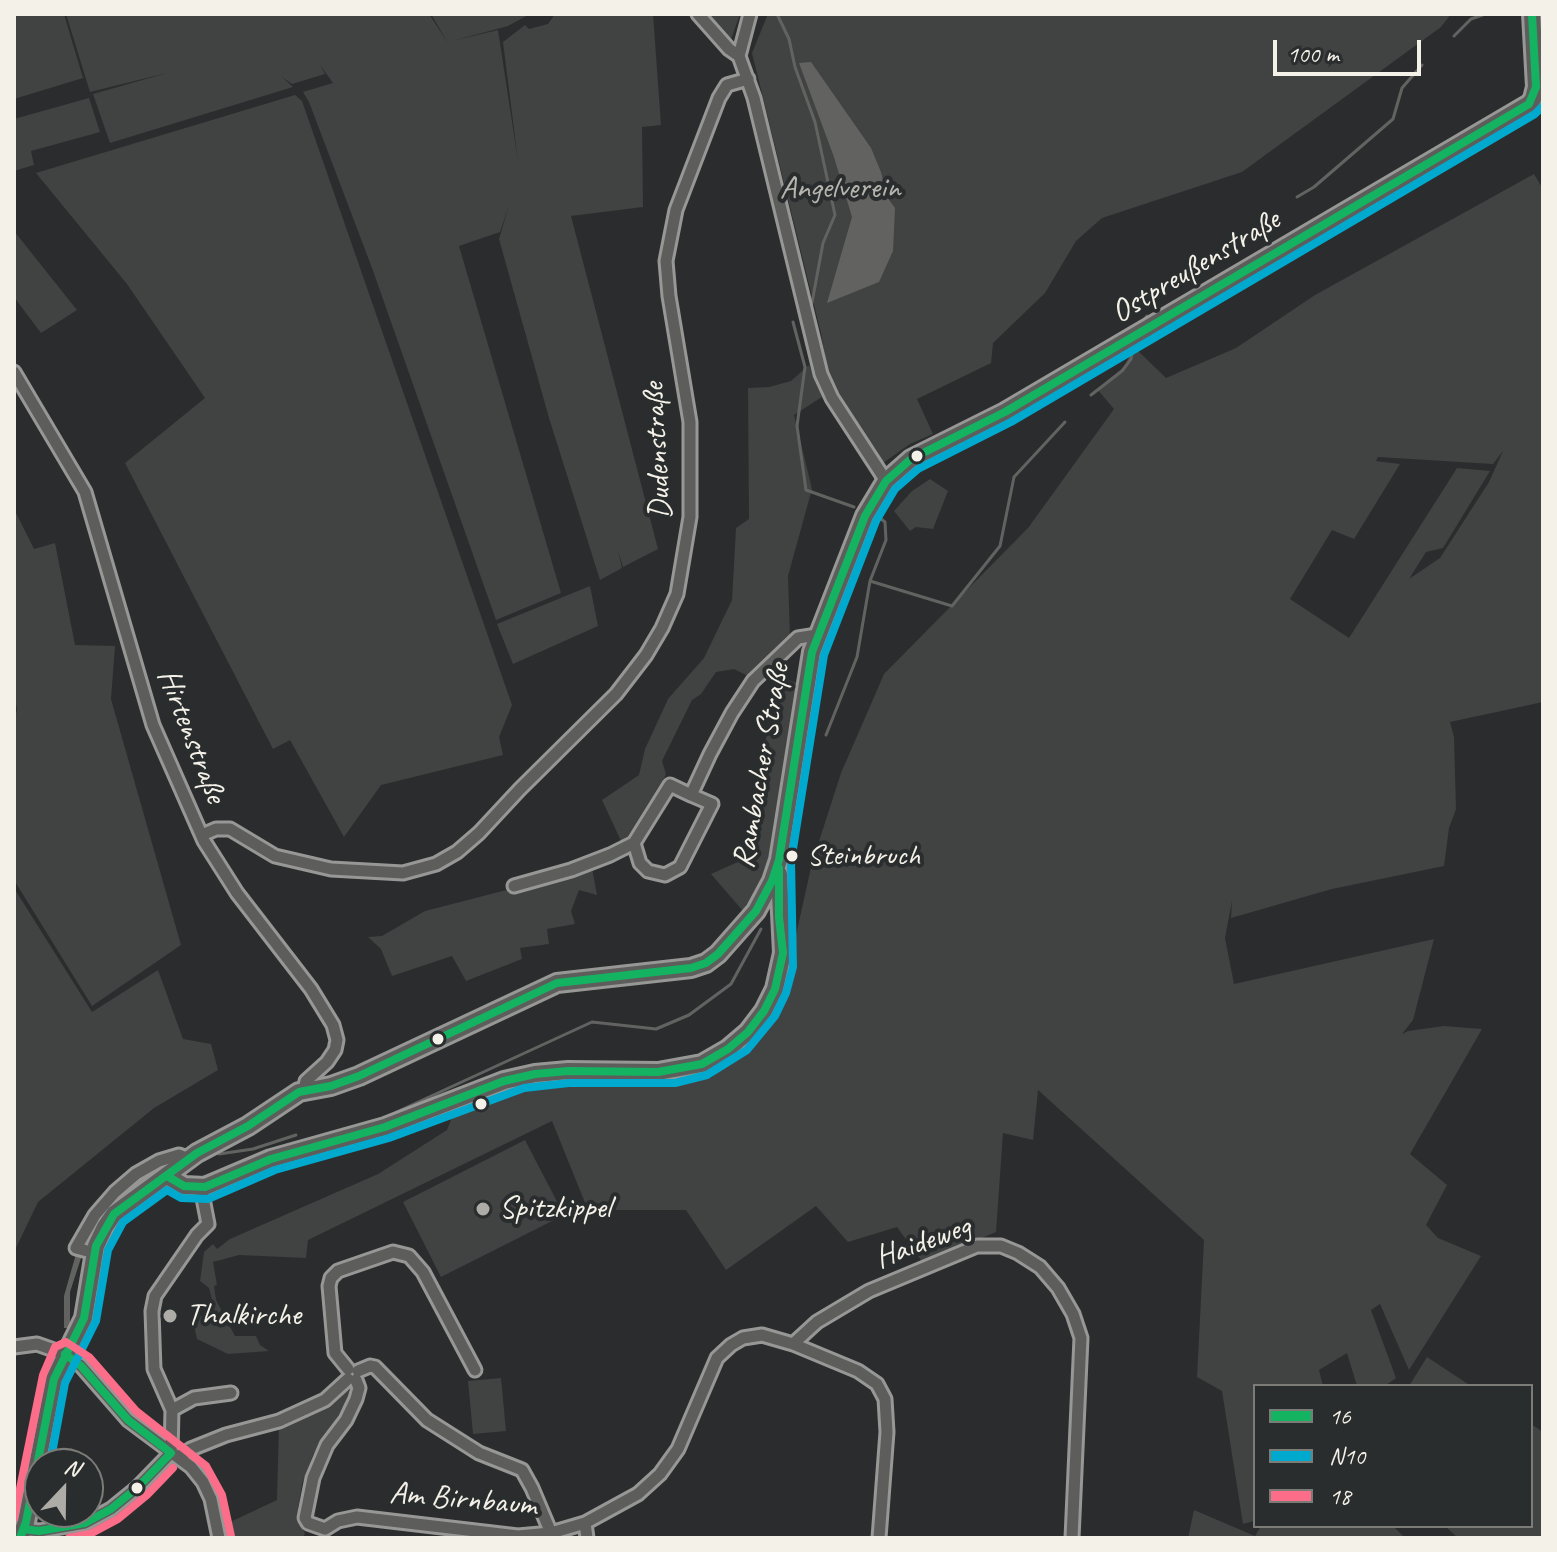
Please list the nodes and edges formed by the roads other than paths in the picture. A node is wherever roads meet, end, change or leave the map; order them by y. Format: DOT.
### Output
graph roads {
  1 [pos="698,14"];
  2 [pos="750,14"];
  3 [pos="1532,20"];
  4 [pos="739,56"];
  5 [pos="748,79"];
  6 [pos="1539,92"];
  7 [pos="14,372"];
  8 [pos="886,481"];
  9 [pos="817,635"];
  10 [pos="691,795"];
  11 [pos="202,835"];
  12 [pos="634,843"];
  13 [pos="779,860"];
  14 [pos="514,886"];
  15 [pos="756,911"];
  16 [pos="779,917"];
  17 [pos="304,1090"];
  18 [pos="189,1159"];
  19 [pos="167,1176"];
  20 [pos="201,1188"];
  21 [pos="95,1253"];
  22 [pos="793,1344"];
  23 [pos="14,1347"];
  24 [pos="65,1354"];
  25 [pos="475,1370"];
  26 [pos="352,1375"];
  27 [pos="231,1393"];
  28 [pos="172,1410"];
  29 [pos="175,1455"];
  30 [pos="585,1523"];
  31 [pos="551,1533"];
  32 [pos="22,1534"];
  33 [pos="219,1538"];
  34 [pos="587,1538"];
  35 [pos="879,1538"];
  36 [pos="1072,1538"];
  1 -- 4 [label="street"];
  2 -- 4 [label="street"];
  3 -- 6 [label="main road"];
  4 -- 5 [label="street"];
  5 -- 8 [label="street"];
  5 -- 11 [label="street, Dudenstraße"];
  6 -- 8 [label="main road, Ostpreußenstraße"];
  7 -- 11 [label="street, Hirtenstraße"];
  8 -- 9 [label="main road, Rambacher Straße"];
  9 -- 10 [label="street"];
  9 -- 13 [label="main road, Rambacher Straße"];
  10 -- 12 [label="street"];
  10 -- 12 [label="street"];
  11 -- 17 [label="street, Hirtenstraße"];
  12 -- 14 [label="street"];
  13 -- 15 [label="main road, Rambacher Straße"];
  13 -- 16 [label="main road"];
  15 -- 16 [label="main road"];
  15 -- 17 [label="main road, Rambacher Straße"];
  16 -- 20 [label="main road"];
  17 -- 18 [label="main road, Rambacher Straße"];
  18 -- 19 [label="main road, Rambacher Straße"];
  18 -- 21 [label="street"];
  19 -- 20 [label="main road"];
  19 -- 21 [label="main road, Rambacher Straße"];
  20 -- 28 [label="street"];
  21 -- 24 [label="main road, Rambacher Straße"];
  22 -- 30 [label="street, Am Birnbaum"];
  22 -- 35 [label="street, Am Birnbaum"];
  22 -- 36 [label="street, Haideweg"];
  23 -- 24 [label="street"];
  24 -- 29 [label="street"];
  24 -- 32 [label="main road, Rambacher Straße"];
  25 -- 26 [label="street"];
  26 -- 29 [label="street"];
  26 -- 31 [label="street"];
  26 -- 31 [label="street, Am Birnbaum"];
  27 -- 28 [label="street"];
  28 -- 29 [label="street"];
  29 -- 32 [label="street"];
  29 -- 33 [label="street"];
  30 -- 31 [label="street, Am Birnbaum"];
  30 -- 34 [label="street"];
}
